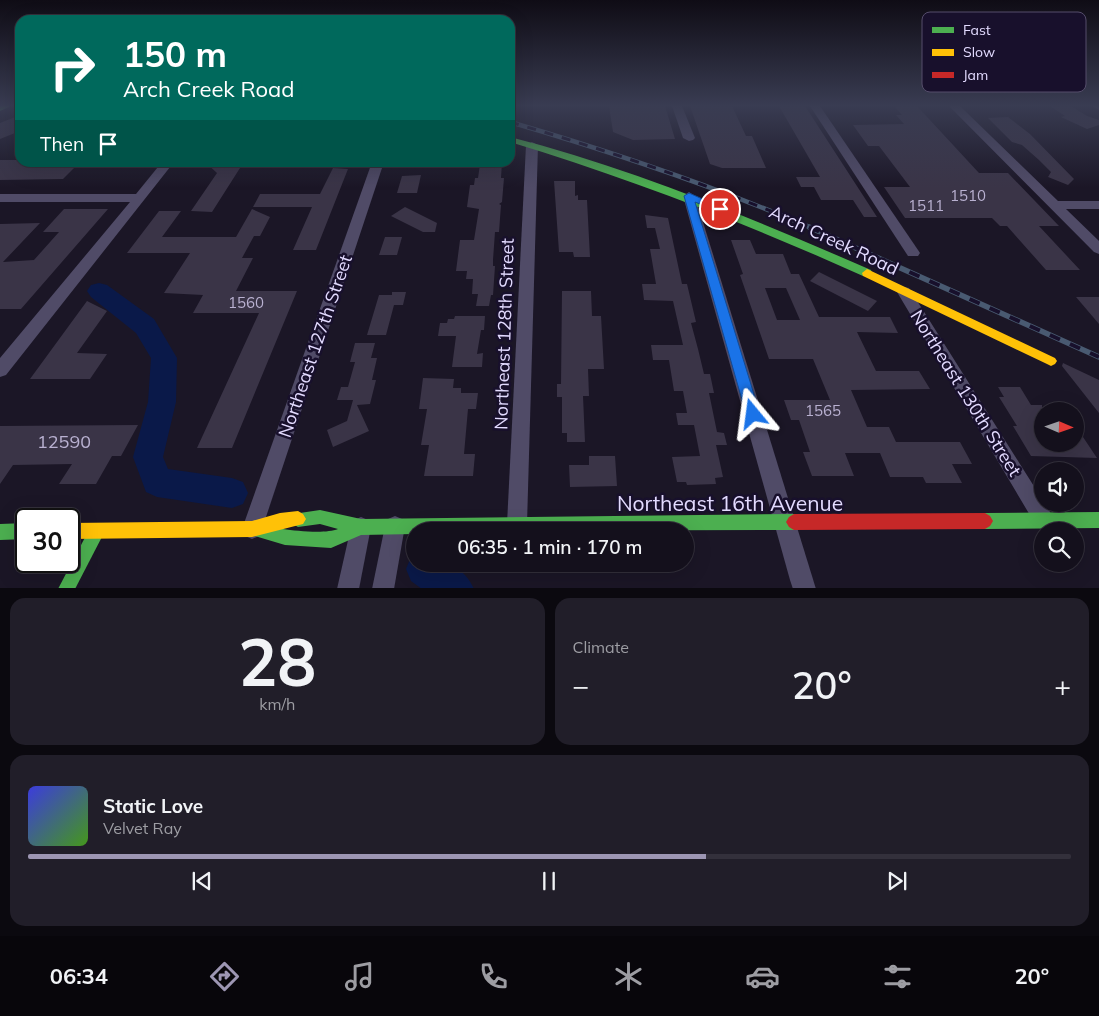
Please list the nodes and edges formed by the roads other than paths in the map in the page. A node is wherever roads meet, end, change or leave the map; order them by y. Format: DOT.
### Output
graph roads {
  1 [pos="687,133"];
  2 [pos="833,133"];
  3 [pos="982,133"];
  4 [pos="689,138"];
  5 [pos="515,140"];
  6 [pos="532,145"];
  7 [pos="164,167"];
  8 [pos="376,167"];
  9 [pos="689,196"];
  10 [pos="0,198"];
  11 [pos="140,198"];
  12 [pos="1054,205"];
  13 [pos="1099,205"];
  14 [pos="1099,249"];
  15 [pos="913,253"];
  16 [pos="904,292"];
  17 [pos="1051,361"];
  18 [pos="0,370"];
  19 [pos="1044,520"];
  20 [pos="1099,520"];
  21 [pos="785,521"];
  22 [pos="517,522"];
  23 [pos="694,522"];
  24 [pos="395,526"];
  25 [pos="406,526"];
  26 [pos="361,527"];
  27 [pos="252,529"];
  28 [pos="80,531"];
  29 [pos="97,531"];
  30 [pos="0,532"];
  31 [pos="15,532"];
  32 [pos="66,588"];
  33 [pos="348,588"];
  34 [pos="383,588"];
  35 [pos="805,588"];
  1 -- 4 [label="street"];
  2 -- 15 [label="street"];
  3 -- 12 [label="street"];
  5 -- 6 [label="street, Arch Creek Road"];
  6 -- 9 [label="street, Arch Creek Road"];
  6 -- 22 [label="street, Northeast 128th Street"];
  7 -- 11 [label="street"];
  8 -- 27 [label="street, Northeast 127th Street"];
  9 -- 16 [label="street, Arch Creek Road"];
  9 -- 21 [label="street"];
  10 -- 11 [label="street"];
  11 -- 18 [label="street"];
  12 -- 13 [label="street"];
  12 -- 14 [label="street"];
  16 -- 17 [label="street, Arch Creek Road"];
  16 -- 19 [label="street, Northeast 130th Street"];
  19 -- 20 [label="street, Northeast 16th Avenue"];
  19 -- 21 [label="street, Northeast 16th Avenue"];
  21 -- 23 [label="street, Northeast 16th Avenue"];
  21 -- 35 [label="street"];
  24 -- 25 [label="street, Northeast 16th Avenue"];
  24 -- 26 [label="street, Northeast 16th Avenue"];
  24 -- 34 [label="street"];
  26 -- 27 [label="street, Northeast 16th Avenue"];
  26 -- 27 [label="street, Northeast 16th Avenue"];
  26 -- 33 [label="street"];
  27 -- 29 [label="street, Northeast 16th Avenue"];
  28 -- 29 [label="street, Northeast 16th Avenue"];
  29 -- 32 [label="street"];
  30 -- 31 [label="street"];
}
